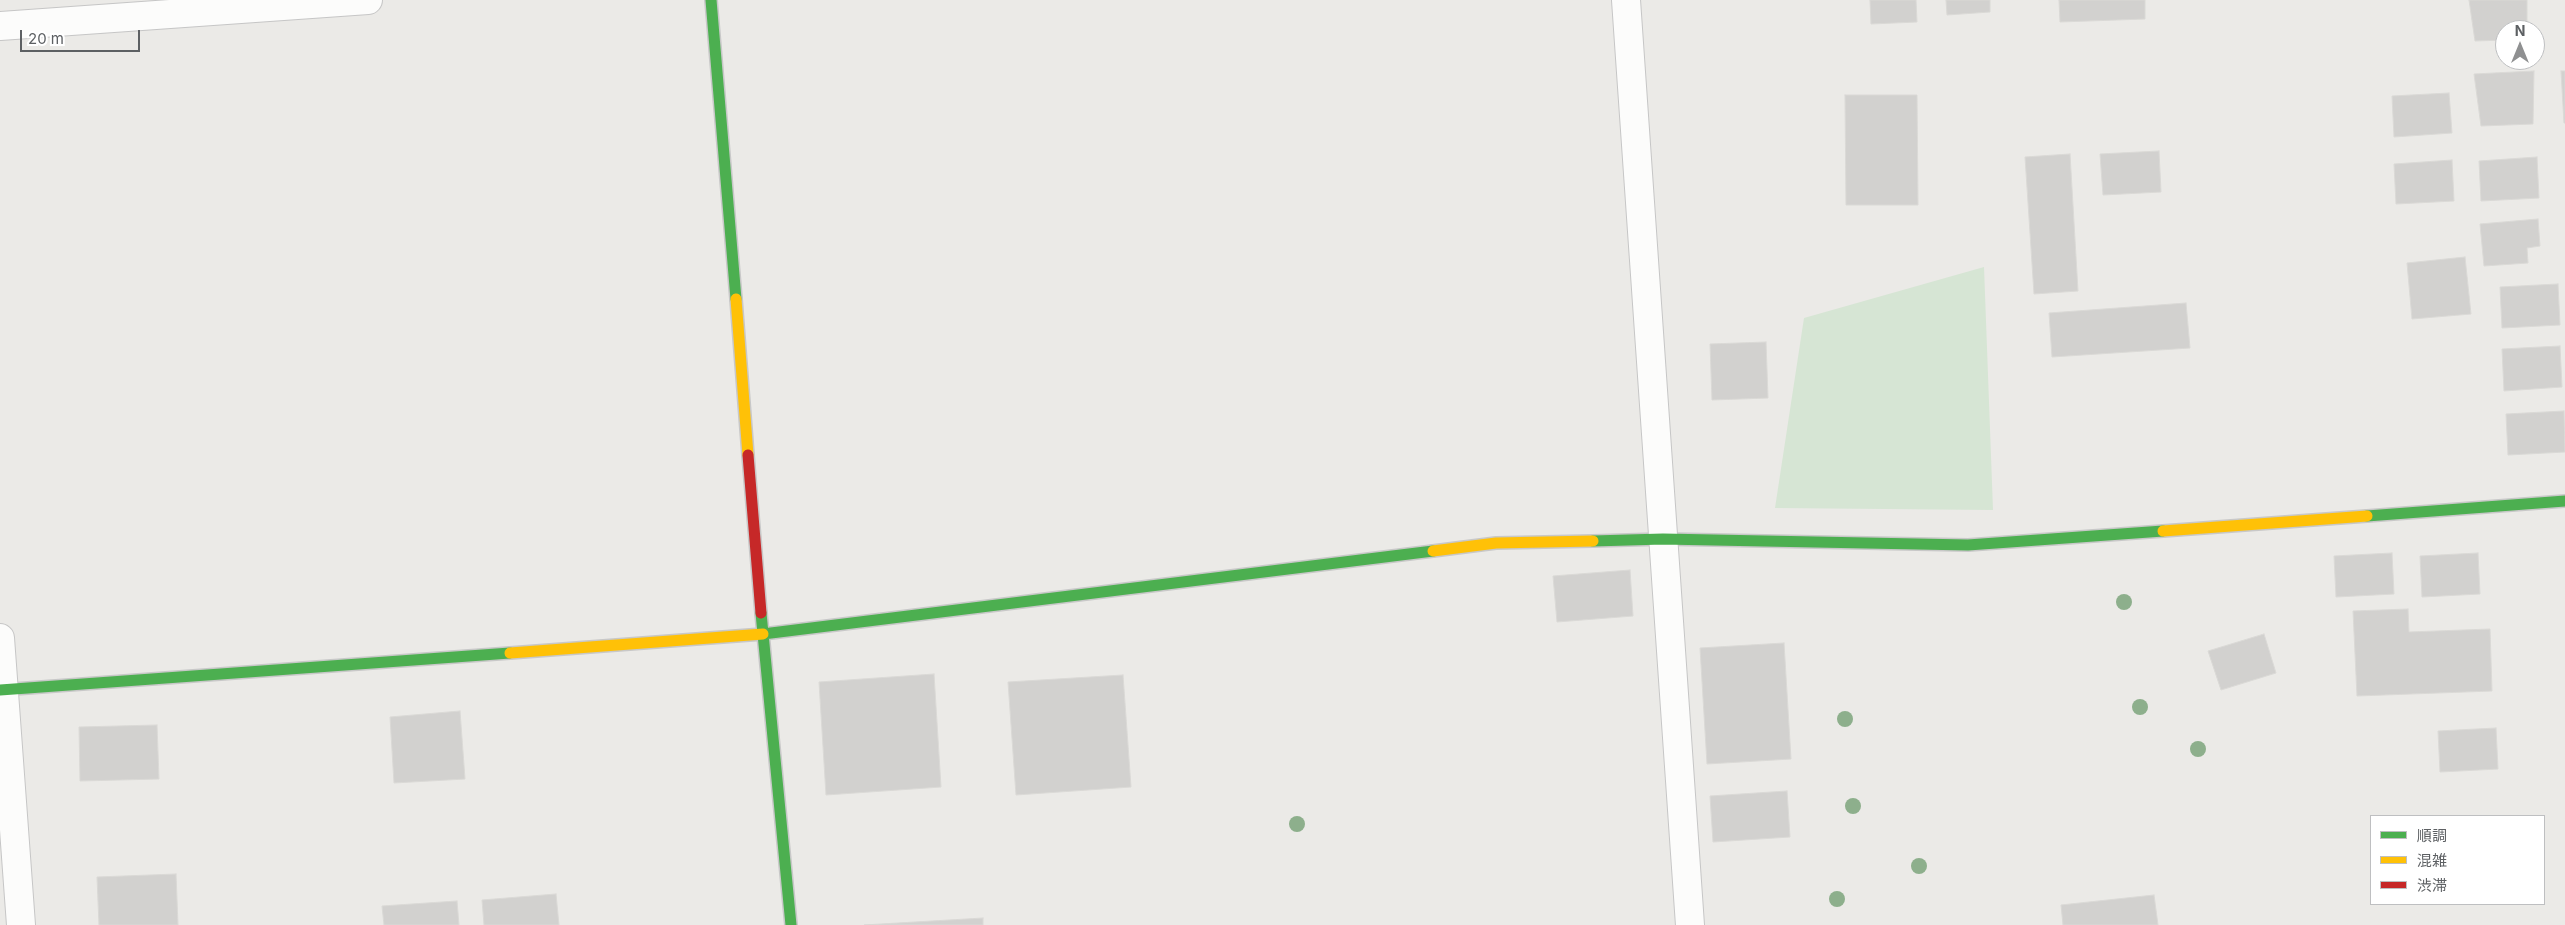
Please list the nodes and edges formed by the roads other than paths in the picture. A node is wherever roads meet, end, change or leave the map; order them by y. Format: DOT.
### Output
graph roads {
  1 [pos="368,0"];
  2 [pos="711,0"];
  3 [pos="1626,0"];
  4 [pos="0,26"];
  5 [pos="2565,501"];
  6 [pos="1663,539"];
  7 [pos="763,634"];
  8 [pos="0,638"];
  9 [pos="2,690"];
  10 [pos="21,925"];
  11 [pos="791,925"];
  12 [pos="1690,925"];
  1 -- 4 [label="street"];
  2 -- 7 [label="street"];
  3 -- 6 [label="street"];
  5 -- 6 [label="street"];
  6 -- 7 [label="street"];
  6 -- 12 [label="street"];
  7 -- 9 [label="street"];
  7 -- 11 [label="street"];
  8 -- 9 [label="street"];
  9 -- 10 [label="street"];
}
